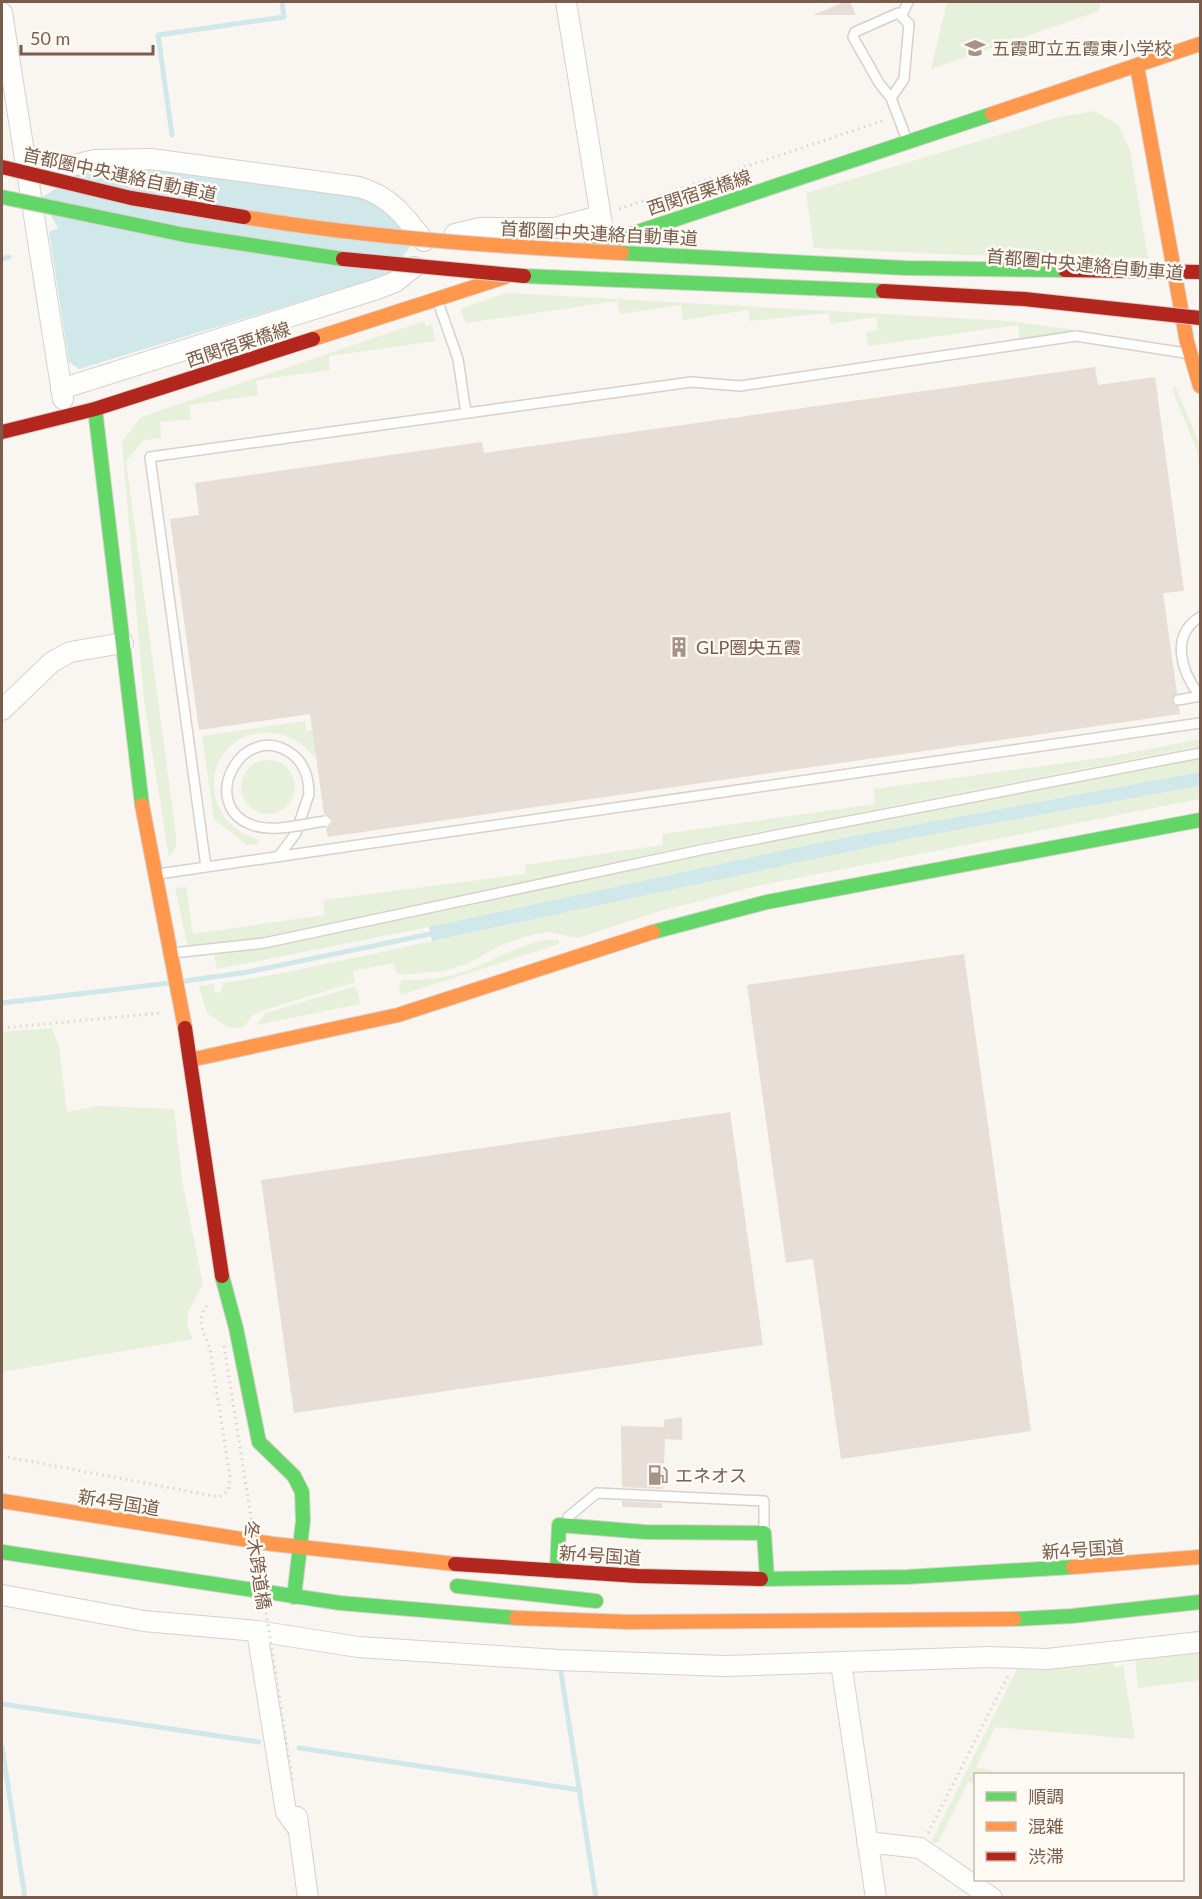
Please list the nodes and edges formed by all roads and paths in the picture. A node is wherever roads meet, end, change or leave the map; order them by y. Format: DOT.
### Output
graph roads {
  1 [pos="566,2"];
  2 [pos="908,2"];
  3 [pos="2,13"];
  4 [pos="902,15"];
  5 [pos="1200,44"];
  6 [pos="1137,66"];
  7 [pos="891,98"];
  8 [pos="898,116"];
  9 [pos="908,142"];
  10 [pos="2,167"];
  11 [pos="26,177"];
  12 [pos="2,197"];
  13 [pos="32,208"];
  14 [pos="2,212"];
  15 [pos="600,216"];
  16 [pos="605,243"];
  17 [pos="429,248"];
  18 [pos="905,268"];
  19 [pos="1200,272"];
  20 [pos="1119,285"];
  21 [pos="1166,290"];
  22 [pos="1189,292"];
  23 [pos="437,299"];
  24 [pos="1200,318"];
  25 [pos="1190,353"];
  26 [pos="1200,386"];
  27 [pos="61,389"];
  28 [pos="95,409"];
  29 [pos="466,413"];
  30 [pos="66,417"];
  31 [pos="2,432"];
  32 [pos="1200,617"];
  33 [pos="123,643"];
  34 [pos="1200,696"];
  35 [pos="1178,700"];
  36 [pos="2,710"];
  37 [pos="1200,723"];
  38 [pos="1200,753"];
  39 [pos="1200,820"];
  40 [pos="325,821"];
  41 [pos="278,856"];
  42 [pos="206,867"];
  43 [pos="155,875"];
  44 [pos="171,954"];
  45 [pos="182,1010"];
  46 [pos="2,1028"];
  47 [pos="190,1060"];
  48 [pos="212,1301"];
  49 [pos="224,1346"];
  50 [pos="2,1456"];
  51 [pos="2,1501"];
  52 [pos="559,1525"];
  53 [pos="764,1533"];
  54 [pos="299,1547"];
  55 [pos="2,1552"];
  56 [pos="1200,1556"];
  57 [pos="313,1560"];
  58 [pos="557,1571"];
  59 [pos="766,1578"];
  60 [pos="447,1585"];
  61 [pos="2,1595"];
  62 [pos="294,1597"];
  63 [pos="606,1602"];
  64 [pos="1200,1602"];
  65 [pos="663,1608"];
  66 [pos="768,1623"];
  67 [pos="257,1632"];
  68 [pos="1200,1642"];
  69 [pos="1018,1658"];
  70 [pos="841,1663"];
  71 [pos="293,1784"];
  72 [pos="299,1830"];
  73 [pos="867,1842"];
  74 [pos="920,1848"];
  75 [pos="308,1898"];
  76 [pos="876,1898"];
  77 [pos="992,1898"];
  1 -- 15 [label="street"];
  2 -- 4 [label="lane"];
  3 -- 11 [label="street"];
  4 -- 7 [label="lane"];
  4 -- 7 [label="lane"];
  5 -- 6 [label="main road, 西関宿栗橋線"];
  6 -- 9 [label="main road, 西関宿栗橋線"];
  6 -- 25 [label="main road"];
  7 -- 8 [label="lane"];
  8 -- 9 [label="lane"];
  8 -- 15 [label="path"];
  9 -- 16 [label="main road, 西関宿栗橋線"];
  10 -- 18 [label="main road, 首都圏中央連絡自動車道, bridge"];
  11 -- 13 [label="street"];
  11 -- 17 [label="street"];
  12 -- 24 [label="main road, bridge"];
  13 -- 14 [label="street"];
  13 -- 27 [label="street"];
  15 -- 16 [label="street"];
  15 -- 17 [label="street"];
  16 -- 23 [label="main road, 西関宿栗橋線"];
  17 -- 27 [label="street"];
  18 -- 19 [label="main road, bridge"];
  18 -- 20 [label="main road, 首都圏中央連絡自動車道, bridge"];
  21 -- 22 [label="main road, 首都圏中央連絡自動車道"];
  23 -- 28 [label="main road, 西関宿栗橋線"];
  23 -- 29 [label="lane"];
  25 -- 26 [label="main road"];
  25 -- 29 [label="lane"];
  27 -- 30 [label="street"];
  28 -- 30 [label="main road, 西関宿栗橋線"];
  28 -- 33 [label="main road"];
  29 -- 42 [label="lane"];
  30 -- 31 [label="main road, 西関宿栗橋線"];
  32 -- 34 [label="lane"];
  33 -- 36 [label="street"];
  33 -- 43 [label="main road"];
  34 -- 35 [label="lane"];
  37 -- 41 [label="lane"];
  38 -- 44 [label="lane"];
  39 -- 47 [label="main road"];
  40 -- 41 [label="lane, bridge"];
  41 -- 42 [label="lane"];
  42 -- 43 [label="lane"];
  43 -- 44 [label="main road"];
  44 -- 45 [label="main road"];
  45 -- 46 [label="path"];
  45 -- 47 [label="main road"];
  47 -- 54 [label="main road"];
  48 -- 50 [label="path"];
  49 -- 71 [label="path, 冬木跨道橋, bridge"];
  51 -- 54 [label="main road, 新4号国道"];
  52 -- 53 [label="main road"];
  52 -- 53 [label="lane"];
  52 -- 58 [label="main road"];
  53 -- 59 [label="main road"];
  54 -- 57 [label="main road"];
  54 -- 58 [label="main road, 新4号国道"];
  54 -- 62 [label="main road"];
  55 -- 62 [label="main road"];
  56 -- 59 [label="main road, 新4号国道"];
  58 -- 59 [label="main road, 新4号国道"];
  60 -- 63 [label="main road"];
  61 -- 67 [label="street"];
  62 -- 66 [label="main road"];
  64 -- 66 [label="main road"];
  65 -- 66 [label="main road"];
  67 -- 70 [label="street"];
  67 -- 72 [label="street"];
  68 -- 69 [label="street"];
  69 -- 70 [label="street"];
  69 -- 74 [label="path"];
  70 -- 73 [label="street"];
  71 -- 72 [label="street"];
  72 -- 75 [label="street"];
  73 -- 74 [label="street"];
  73 -- 76 [label="street"];
  74 -- 77 [label="street"];
}
